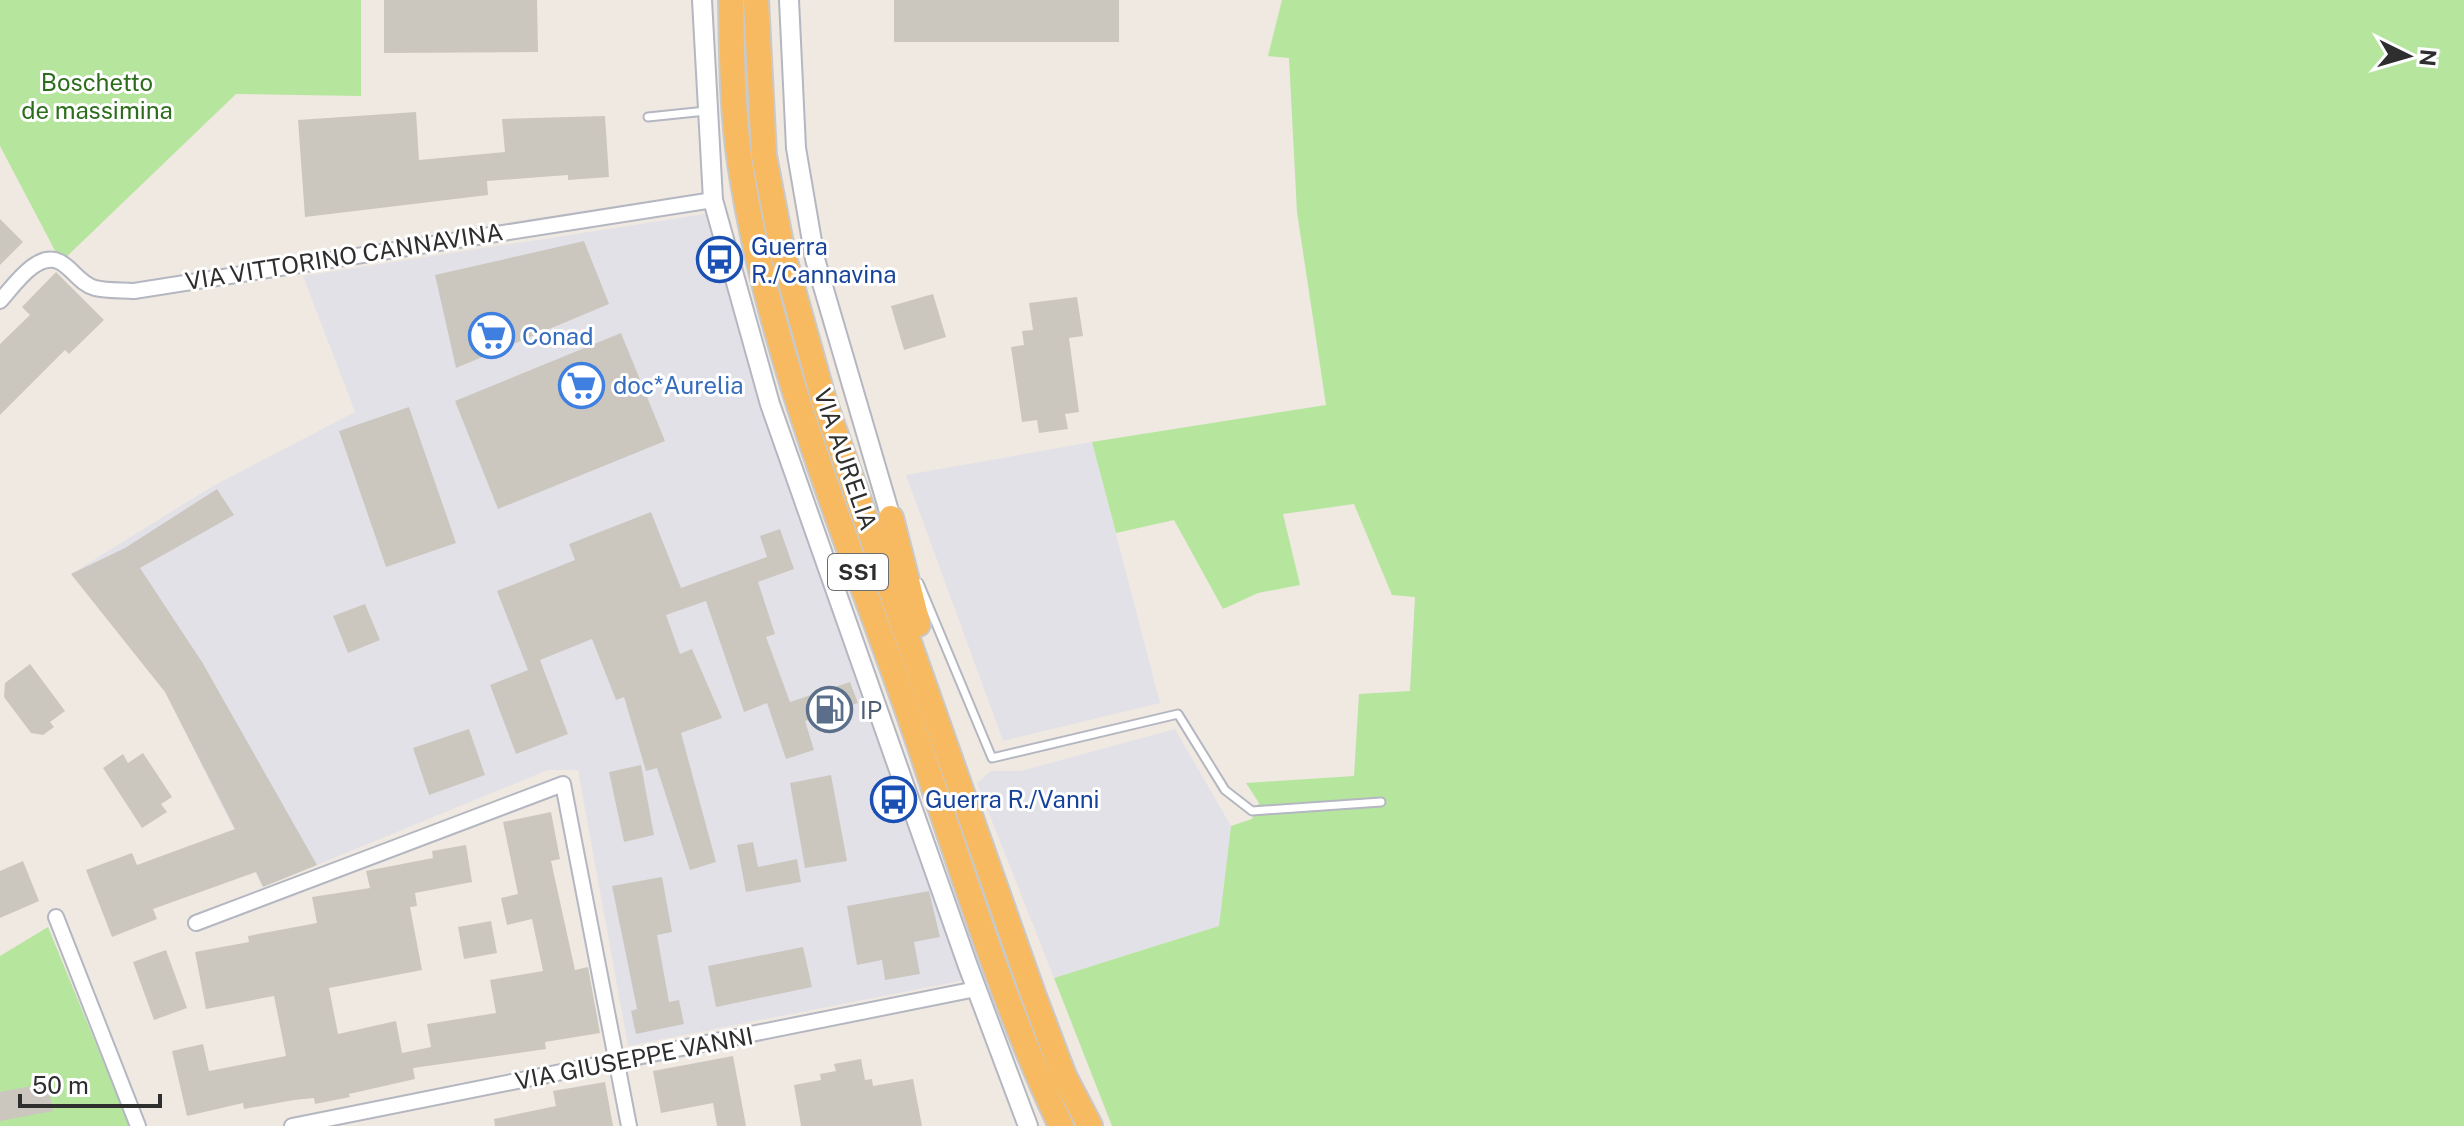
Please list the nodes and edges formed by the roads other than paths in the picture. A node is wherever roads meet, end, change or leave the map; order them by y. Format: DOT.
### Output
graph roads {
  1 [pos="702,0"];
  2 [pos="731,0"];
  3 [pos="756,0"];
  4 [pos="789,0"];
  5 [pos="706,111"];
  6 [pos="648,117"];
  7 [pos="713,200"];
  8 [pos="0,301"];
  9 [pos="891,518"];
  10 [pos="933,708"];
  11 [pos="1381,802"];
  12 [pos="56,917"];
  13 [pos="196,923"];
  14 [pos="976,989"];
  15 [pos="617,1061"];
  16 [pos="138,1126"];
  17 [pos="292,1126"];
  18 [pos="629,1126"];
  19 [pos="1028,1126"];
  20 [pos="1061,1126"];
  21 [pos="1090,1126"];
  1 -- 5 [label="street"];
  2 -- 20 [label="highway, VIA AURELIA / SS1"];
  3 -- 10 [label="highway, VIA AURELIA / SS1"];
  4 -- 9 [label="street, VIA AURELIA"];
  5 -- 6 [label="lane"];
  5 -- 7 [label="street"];
  7 -- 8 [label="street, VIA VITTORINO CANNAVINA"];
  7 -- 14 [label="street"];
  9 -- 10 [label="highway"];
  9 -- 11 [label="lane"];
  10 -- 21 [label="highway, VIA AURELIA / SS1"];
  12 -- 16 [label="street"];
  13 -- 15 [label="street"];
  14 -- 15 [label="street, VIA GIUSEPPE VANNI"];
  14 -- 19 [label="street"];
  15 -- 17 [label="street, VIA GIUSEPPE VANNI"];
  15 -- 18 [label="street"];
}
